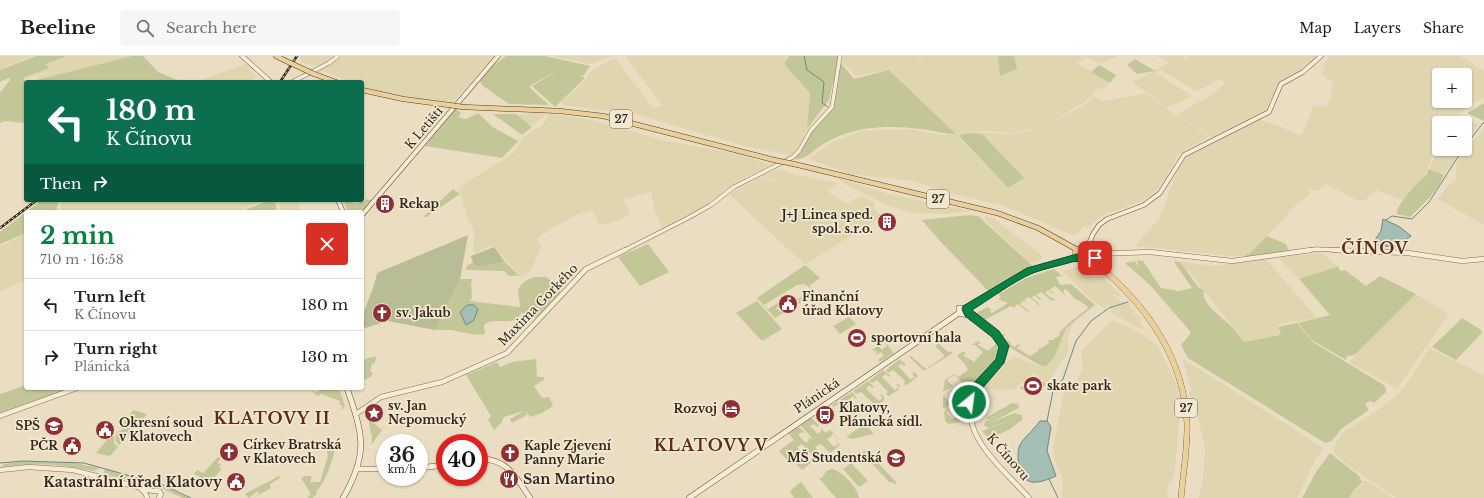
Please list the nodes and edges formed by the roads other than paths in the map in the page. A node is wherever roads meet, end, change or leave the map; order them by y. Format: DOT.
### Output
graph roads {
  1 [pos="242,56"];
  2 [pos="276,56"];
  3 [pos="338,56"];
  4 [pos="498,56"];
  5 [pos="840,56"];
  6 [pos="1320,56"];
  7 [pos="269,80"];
  8 [pos="296,80"];
  9 [pos="330,80"];
  10 [pos="364,90"];
  11 [pos="364,212"];
  12 [pos="1087,248"];
  13 [pos="1076,249"];
  14 [pos="1094,254"];
  15 [pos="1077,258"];
  16 [pos="1484,259"];
  17 [pos="1093,260"];
  18 [pos="967,311"];
  19 [pos="72,390"];
  20 [pos="348,390"];
  21 [pos="356,414"];
  22 [pos="0,416"];
  23 [pos="488,459"];
  24 [pos="358,469"];
  25 [pos="376,469"];
  26 [pos="0,470"];
  27 [pos="138,487"];
  28 [pos="153,491"];
  29 [pos="147,498"];
  30 [pos="160,498"];
  31 [pos="343,498"];
  32 [pos="530,498"];
  33 [pos="689,498"];
  34 [pos="1029,498"];
  35 [pos="1181,498"];
  1 -- 7 [label="main road"];
  2 -- 9 [label="main road, bridge"];
  3 -- 8 [label="street"];
  4 -- 11 [label="main road, K Letišti"];
  5 -- 21 [label="street, Maxima Gorkého"];
  6 -- 12 [label="main road"];
  10 -- 13 [label="main road, 27, bridge"];
  12 -- 13 [label="main road"];
  12 -- 14 [label="main road"];
  13 -- 15 [label="main road"];
  14 -- 16 [label="street"];
  14 -- 17 [label="main road"];
  15 -- 17 [label="main road"];
  15 -- 18 [label="main road, Plánická"];
  17 -- 35 [label="main road, 27"];
  18 -- 33 [label="main road, Plánická"];
  18 -- 34 [label="street, K Čínovu"];
  19 -- 22 [label="street"];
  20 -- 21 [label="main road"];
  21 -- 24 [label="main road"];
  23 -- 32 [label="main road"];
  24 -- 25 [label="main road"];
  24 -- 31 [label="main road"];
  26 -- 27 [label="street"];
  27 -- 28 [label="street"];
  27 -- 29 [label="street"];
  28 -- 29 [label="street"];
  28 -- 30 [label="street"];
}
